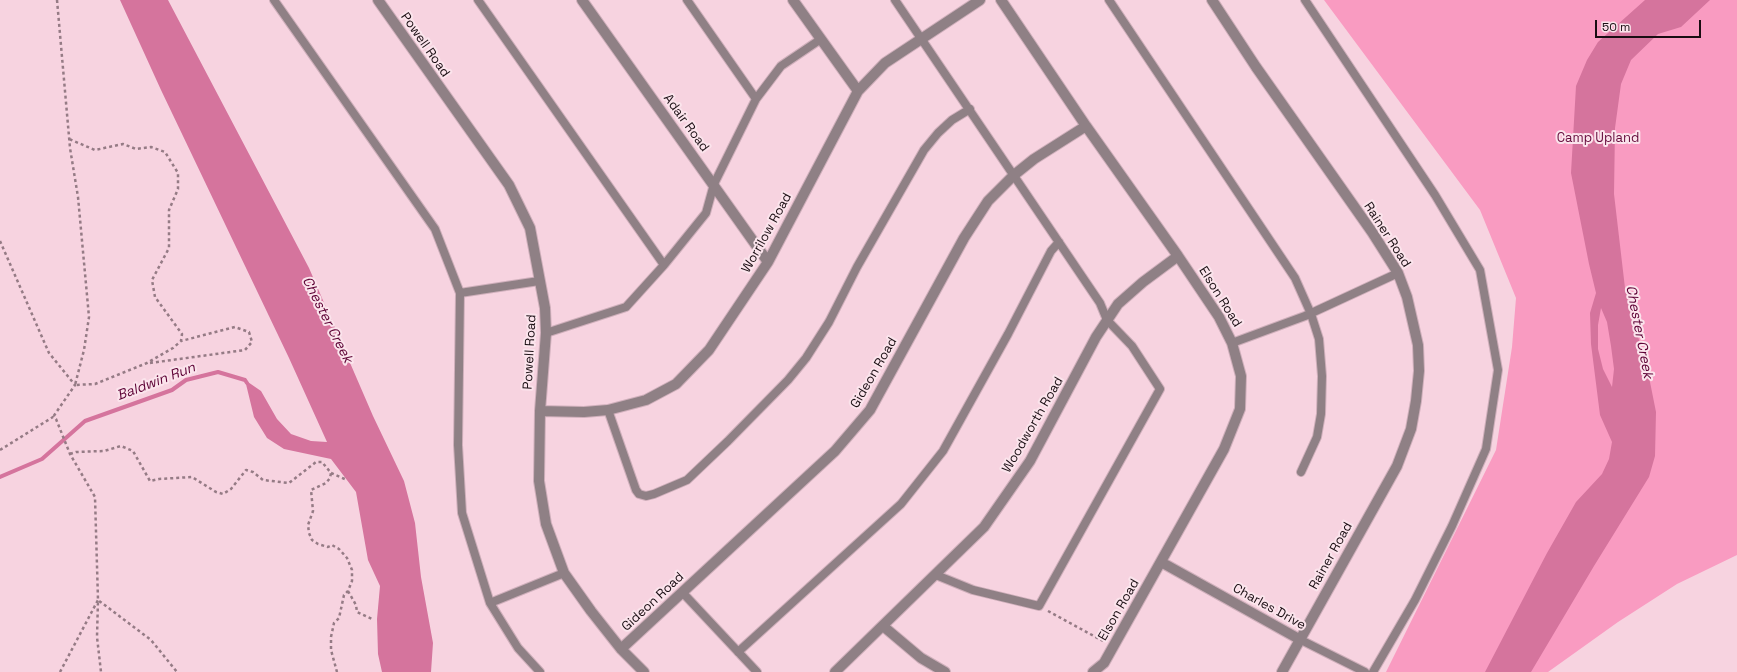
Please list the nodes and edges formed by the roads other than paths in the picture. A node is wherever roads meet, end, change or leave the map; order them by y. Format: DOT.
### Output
graph roads {
  1 [pos="274,0"];
  2 [pos="378,0"];
  3 [pos="478,0"];
  4 [pos="582,0"];
  5 [pos="687,0"];
  6 [pos="793,0"];
  7 [pos="895,0"];
  8 [pos="980,0"];
  9 [pos="1001,0"];
  10 [pos="1109,0"];
  11 [pos="1212,0"];
  12 [pos="1305,0"];
  13 [pos="922,38"];
  14 [pos="821,39"];
  15 [pos="858,91"];
  16 [pos="756,100"];
  17 [pos="970,109"];
  18 [pos="1086,126"];
  19 [pos="1014,175"];
  20 [pos="714,184"];
  21 [pos="1059,242"];
  22 [pos="1178,256"];
  23 [pos="768,262"];
  24 [pos="664,265"];
  25 [pos="1398,273"];
  26 [pos="539,281"];
  27 [pos="460,293"];
  28 [pos="1311,314"];
  29 [pos="1107,320"];
  30 [pos="546,333"];
  31 [pos="1232,343"];
  32 [pos="608,410"];
  33 [pos="540,411"];
  34 [pos="1301,472"];
  35 [pos="1161,562"];
  36 [pos="564,573"];
  37 [pos="936,575"];
  38 [pos="682,592"];
  39 [pos="490,603"];
  40 [pos="883,626"];
  41 [pos="1299,639"];
  42 [pos="622,649"];
  43 [pos="738,652"];
  44 [pos="540,672"];
  45 [pos="644,672"];
  46 [pos="756,672"];
  47 [pos="835,672"];
  48 [pos="945,672"];
  49 [pos="1092,672"];
  50 [pos="1282,672"];
  51 [pos="1365,672"];
  52 [pos="1373,672"];
  1 -- 27 [label="lane"];
  2 -- 26 [label="street, Powell Road"];
  3 -- 24 [label="lane"];
  4 -- 20 [label="street, Adair Road"];
  5 -- 16 [label="lane"];
  6 -- 14 [label="street"];
  7 -- 13 [label="lane"];
  8 -- 13 [label="street, Worrilow Road"];
  9 -- 18 [label="street, Elson Road"];
  10 -- 28 [label="lane"];
  11 -- 25 [label="street, Rainer Road"];
  12 -- 52 [label="lane"];
  13 -- 15 [label="street, Worrilow Road"];
  13 -- 17 [label="lane"];
  14 -- 15 [label="street"];
  14 -- 16 [label="lane"];
  15 -- 23 [label="street, Worrilow Road"];
  16 -- 20 [label="lane"];
  17 -- 19 [label="lane"];
  17 -- 32 [label="lane"];
  18 -- 19 [label="street, Gideon Road"];
  18 -- 22 [label="street, Elson Road"];
  19 -- 21 [label="lane"];
  19 -- 38 [label="street, Gideon Road"];
  20 -- 23 [label="street, Adair Road"];
  20 -- 24 [label="lane"];
  21 -- 29 [label="lane"];
  21 -- 43 [label="lane"];
  22 -- 29 [label="street, Woodworth Road"];
  22 -- 31 [label="street, Elson Road"];
  23 -- 32 [label="street, Worrilow Road"];
  24 -- 30 [label="lane"];
  25 -- 28 [label="lane"];
  25 -- 41 [label="street, Rainer Road"];
  26 -- 27 [label="lane"];
  26 -- 30 [label="street, Powell Road"];
  27 -- 39 [label="lane"];
  28 -- 31 [label="lane"];
  28 -- 34 [label="lane"];
  29 -- 37 [label="street, Woodworth Road"];
  29 -- 37 [label="lane"];
  30 -- 33 [label="street, Powell Road"];
  31 -- 35 [label="street, Elson Road"];
  32 -- 33 [label="street, Worrilow Road"];
  33 -- 36 [label="street, Powell Road"];
  35 -- 41 [label="street, Charles Drive"];
  35 -- 49 [label="street, Elson Road"];
  36 -- 39 [label="lane"];
  36 -- 42 [label="street, Powell Road"];
  37 -- 40 [label="street, Woodworth Road"];
  38 -- 42 [label="street, Gideon Road"];
  38 -- 43 [label="lane"];
  39 -- 44 [label="lane"];
  40 -- 47 [label="street, Woodworth Road"];
  40 -- 48 [label="street"];
  41 -- 50 [label="street"];
  41 -- 51 [label="lane, Charles Drive"];
  42 -- 45 [label="street, Powell Road"];
  43 -- 46 [label="lane"];
}
